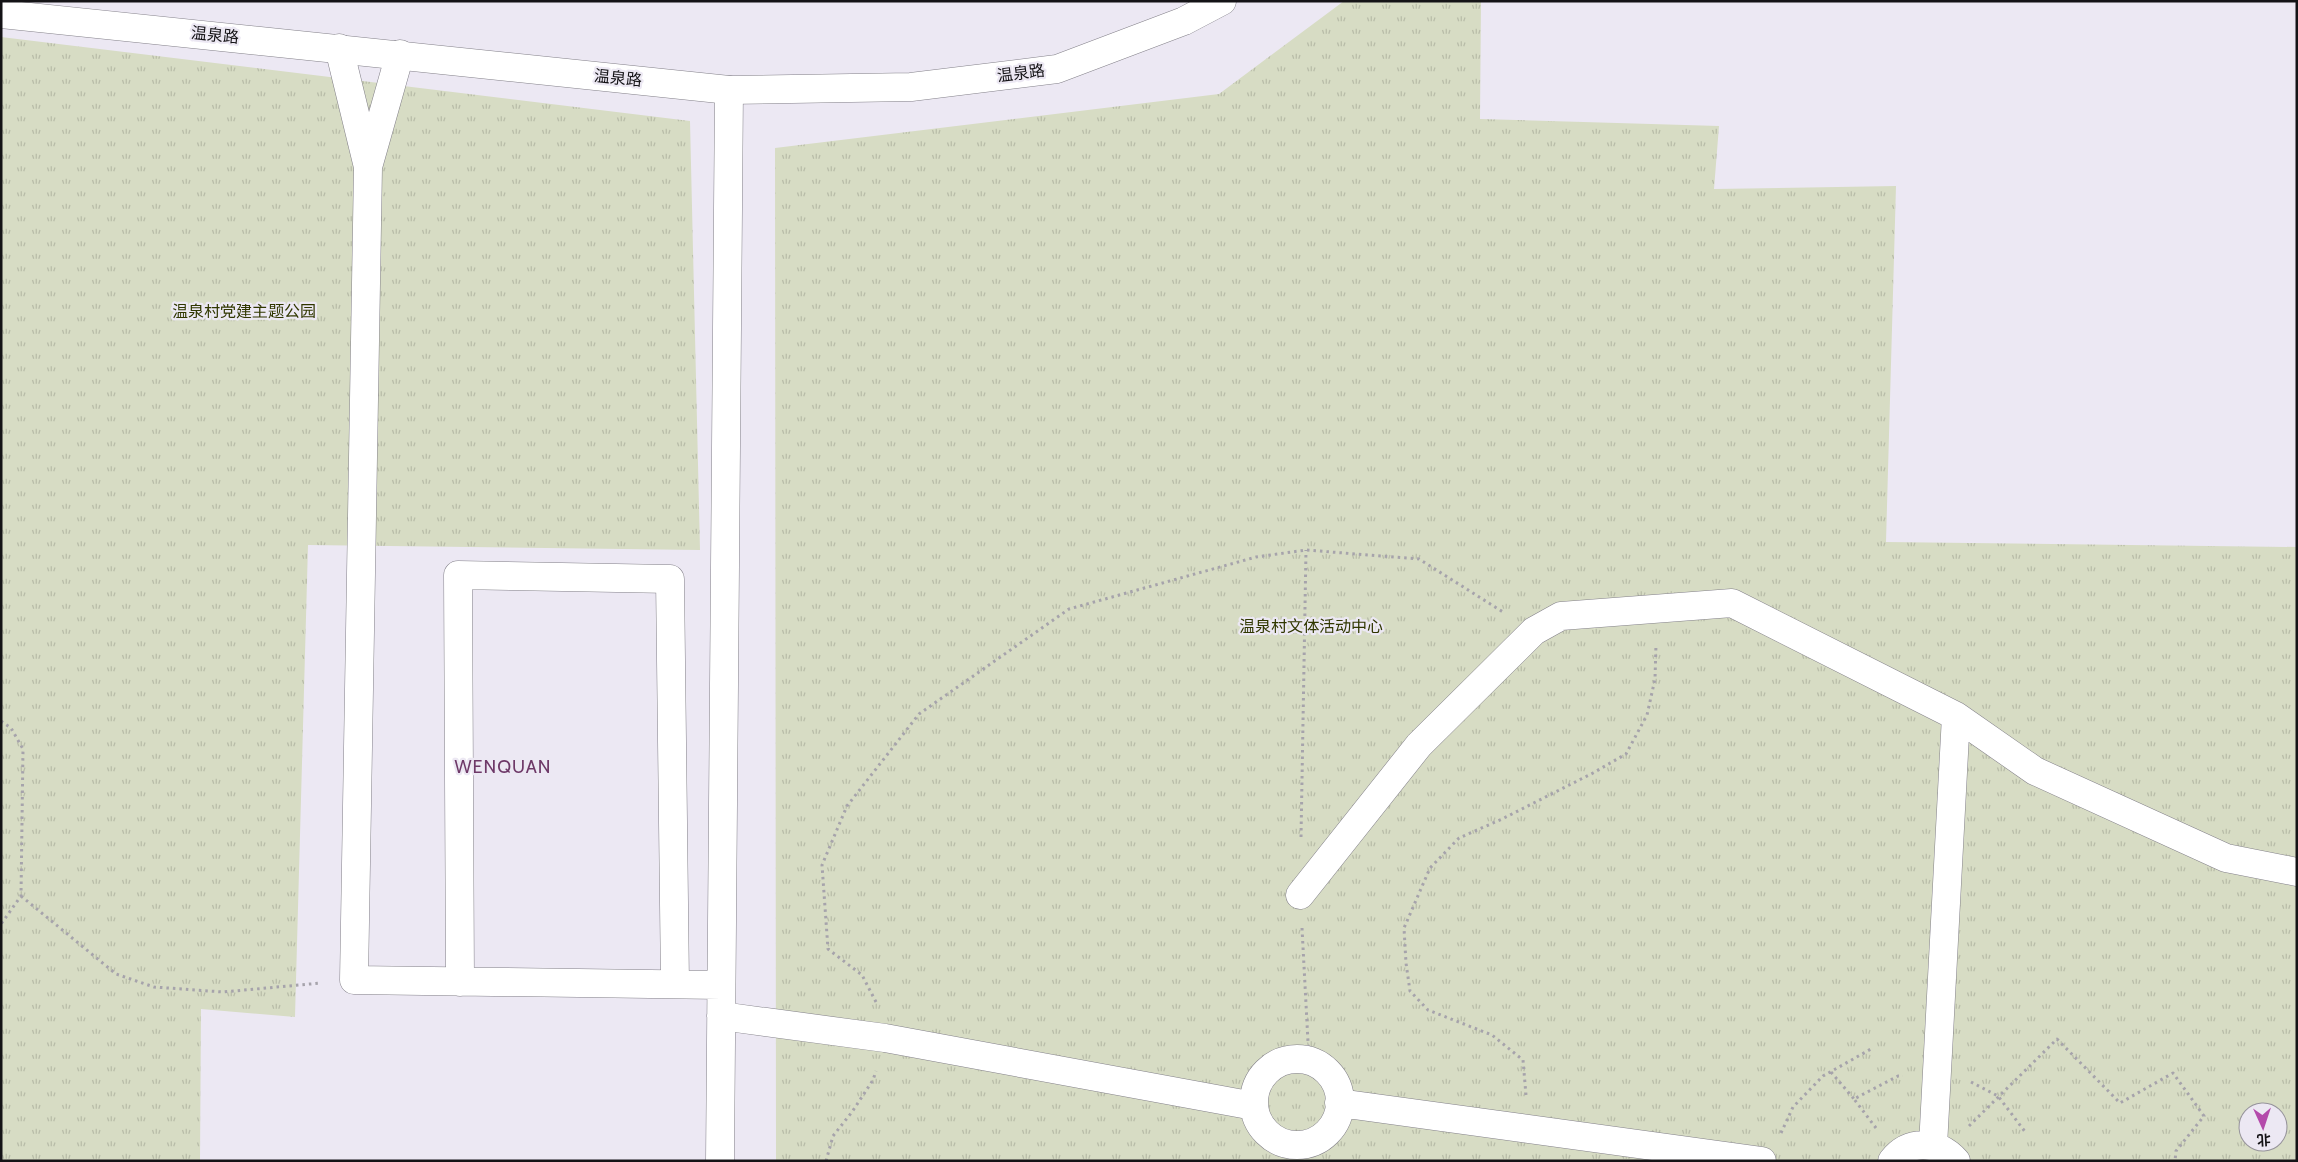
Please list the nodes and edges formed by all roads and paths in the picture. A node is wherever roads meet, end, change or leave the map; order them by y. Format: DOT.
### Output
graph roads {
  1 [pos="1222,1"];
  2 [pos="1,14"];
  3 [pos="339,48"];
  4 [pos="400,54"];
  5 [pos="729,90"];
  6 [pos="368,167"];
  7 [pos="1306,550"];
  8 [pos="1657,608"];
  9 [pos="1534,631"];
  10 [pos="1956,716"];
  11 [pos="1,721"];
  12 [pos="2297,872"];
  13 [pos="1300,895"];
  14 [pos="21,896"];
  15 [pos="1,924"];
  16 [pos="354,980"];
  17 [pos="460,982"];
  18 [pos="675,984"];
  19 [pos="721,985"];
  20 [pos="721,1016"];
  21 [pos="885,1038"];
  22 [pos="1871,1049"];
  23 [pos="1309,1061"];
  24 [pos="1831,1072"];
  25 [pos="1854,1100"];
  26 [pos="1339,1103"];
  27 [pos="1254,1106"];
  28 [pos="1525,1128"];
  29 [pos="1781,1134"];
  30 [pos="1296,1153"];
  31 [pos="1945,1153"];
  32 [pos="720,1161"];
  33 [pos="826,1161"];
  34 [pos="1762,1161"];
  35 [pos="1892,1161"];
  36 [pos="2175,1161"];
  1 -- 5 [label="street, 温泉路"];
  2 -- 3 [label="street, 温泉路"];
  3 -- 4 [label="street, 温泉路"];
  3 -- 6 [label="street"];
  4 -- 5 [label="street, 温泉路"];
  4 -- 6 [label="street"];
  5 -- 19 [label="street"];
  6 -- 16 [label="street"];
  7 -- 9 [label="path"];
  7 -- 13 [label="path"];
  7 -- 21 [label="path"];
  8 -- 9 [label="street"];
  8 -- 10 [label="street"];
  8 -- 28 [label="path"];
  9 -- 13 [label="street"];
  10 -- 12 [label="street"];
  10 -- 31 [label="street"];
  11 -- 14 [label="path"];
  13 -- 23 [label="path"];
  14 -- 15 [label="path"];
  14 -- 16 [label="path"];
  16 -- 17 [label="street"];
  17 -- 18 [label="street"];
  17 -- 18 [label="street"];
  18 -- 19 [label="street"];
  19 -- 20 [label="street"];
  20 -- 21 [label="street"];
  20 -- 32 [label="street"];
  21 -- 27 [label="street"];
  21 -- 33 [label="path"];
  22 -- 24 [label="path"];
  23 -- 26 [label="street"];
  23 -- 27 [label="street"];
  24 -- 25 [label="path"];
  24 -- 29 [label="path"];
  26 -- 28 [label="street"];
  26 -- 30 [label="street"];
  27 -- 30 [label="street"];
  28 -- 34 [label="street"];
  31 -- 35 [label="street"];
  31 -- 36 [label="path"];
}
